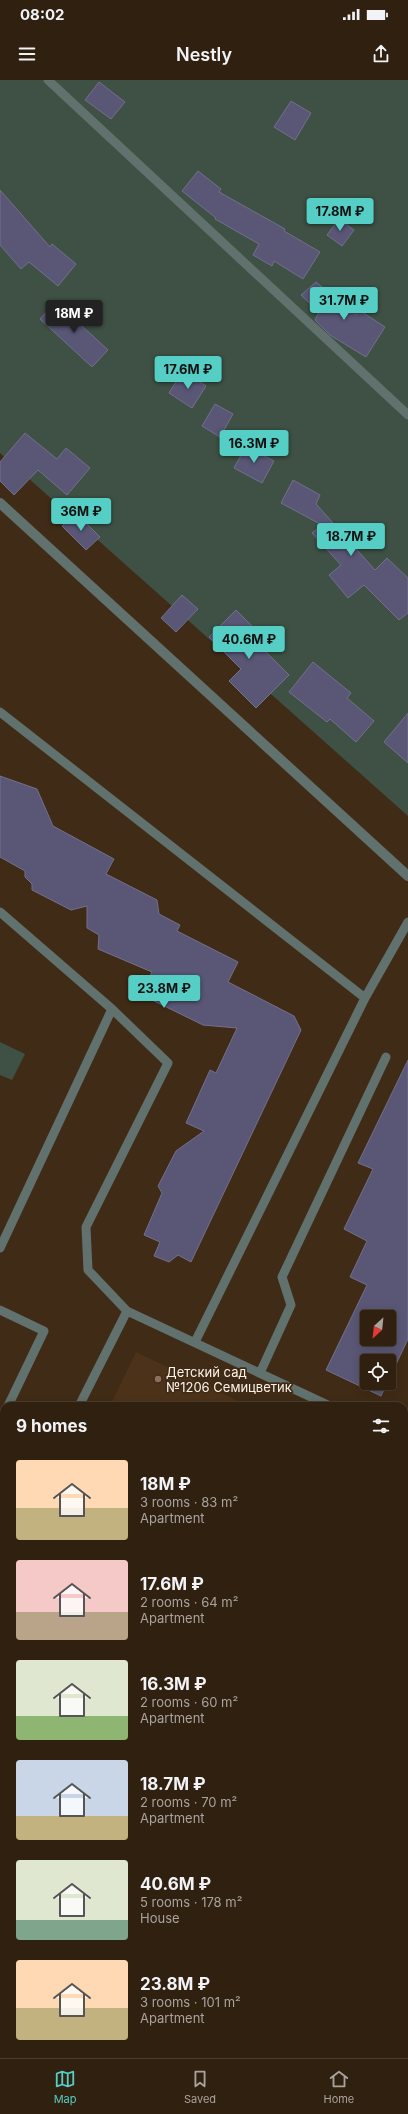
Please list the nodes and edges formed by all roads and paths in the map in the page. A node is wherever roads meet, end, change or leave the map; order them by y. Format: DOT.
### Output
graph roads {
  1 [pos="48,80"];
  2 [pos="408,415"];
  3 [pos="0,503"];
  4 [pos="0,712"];
  5 [pos="408,876"];
  6 [pos="0,912"];
  7 [pos="408,922"];
  8 [pos="365,998"];
  9 [pos="112,1009"];
  10 [pos="386,1057"];
  11 [pos="0,1248"];
  12 [pos="0,1310"];
  13 [pos="127,1310"];
  14 [pos="194,1342"];
  15 [pos="260,1373"];
  16 [pos="10,1402"];
  17 [pos="81,1402"];
  18 [pos="322,1402"];
  1 -- 2 [label="lane"];
  3 -- 5 [label="street"];
  4 -- 8 [label="lane"];
  6 -- 9 [label="lane"];
  7 -- 8 [label="lane"];
  8 -- 14 [label="lane"];
  9 -- 11 [label="lane"];
  9 -- 13 [label="lane"];
  10 -- 15 [label="lane"];
  12 -- 16 [label="lane"];
  13 -- 14 [label="lane"];
  13 -- 17 [label="lane"];
  14 -- 15 [label="lane"];
  15 -- 18 [label="lane"];
}
